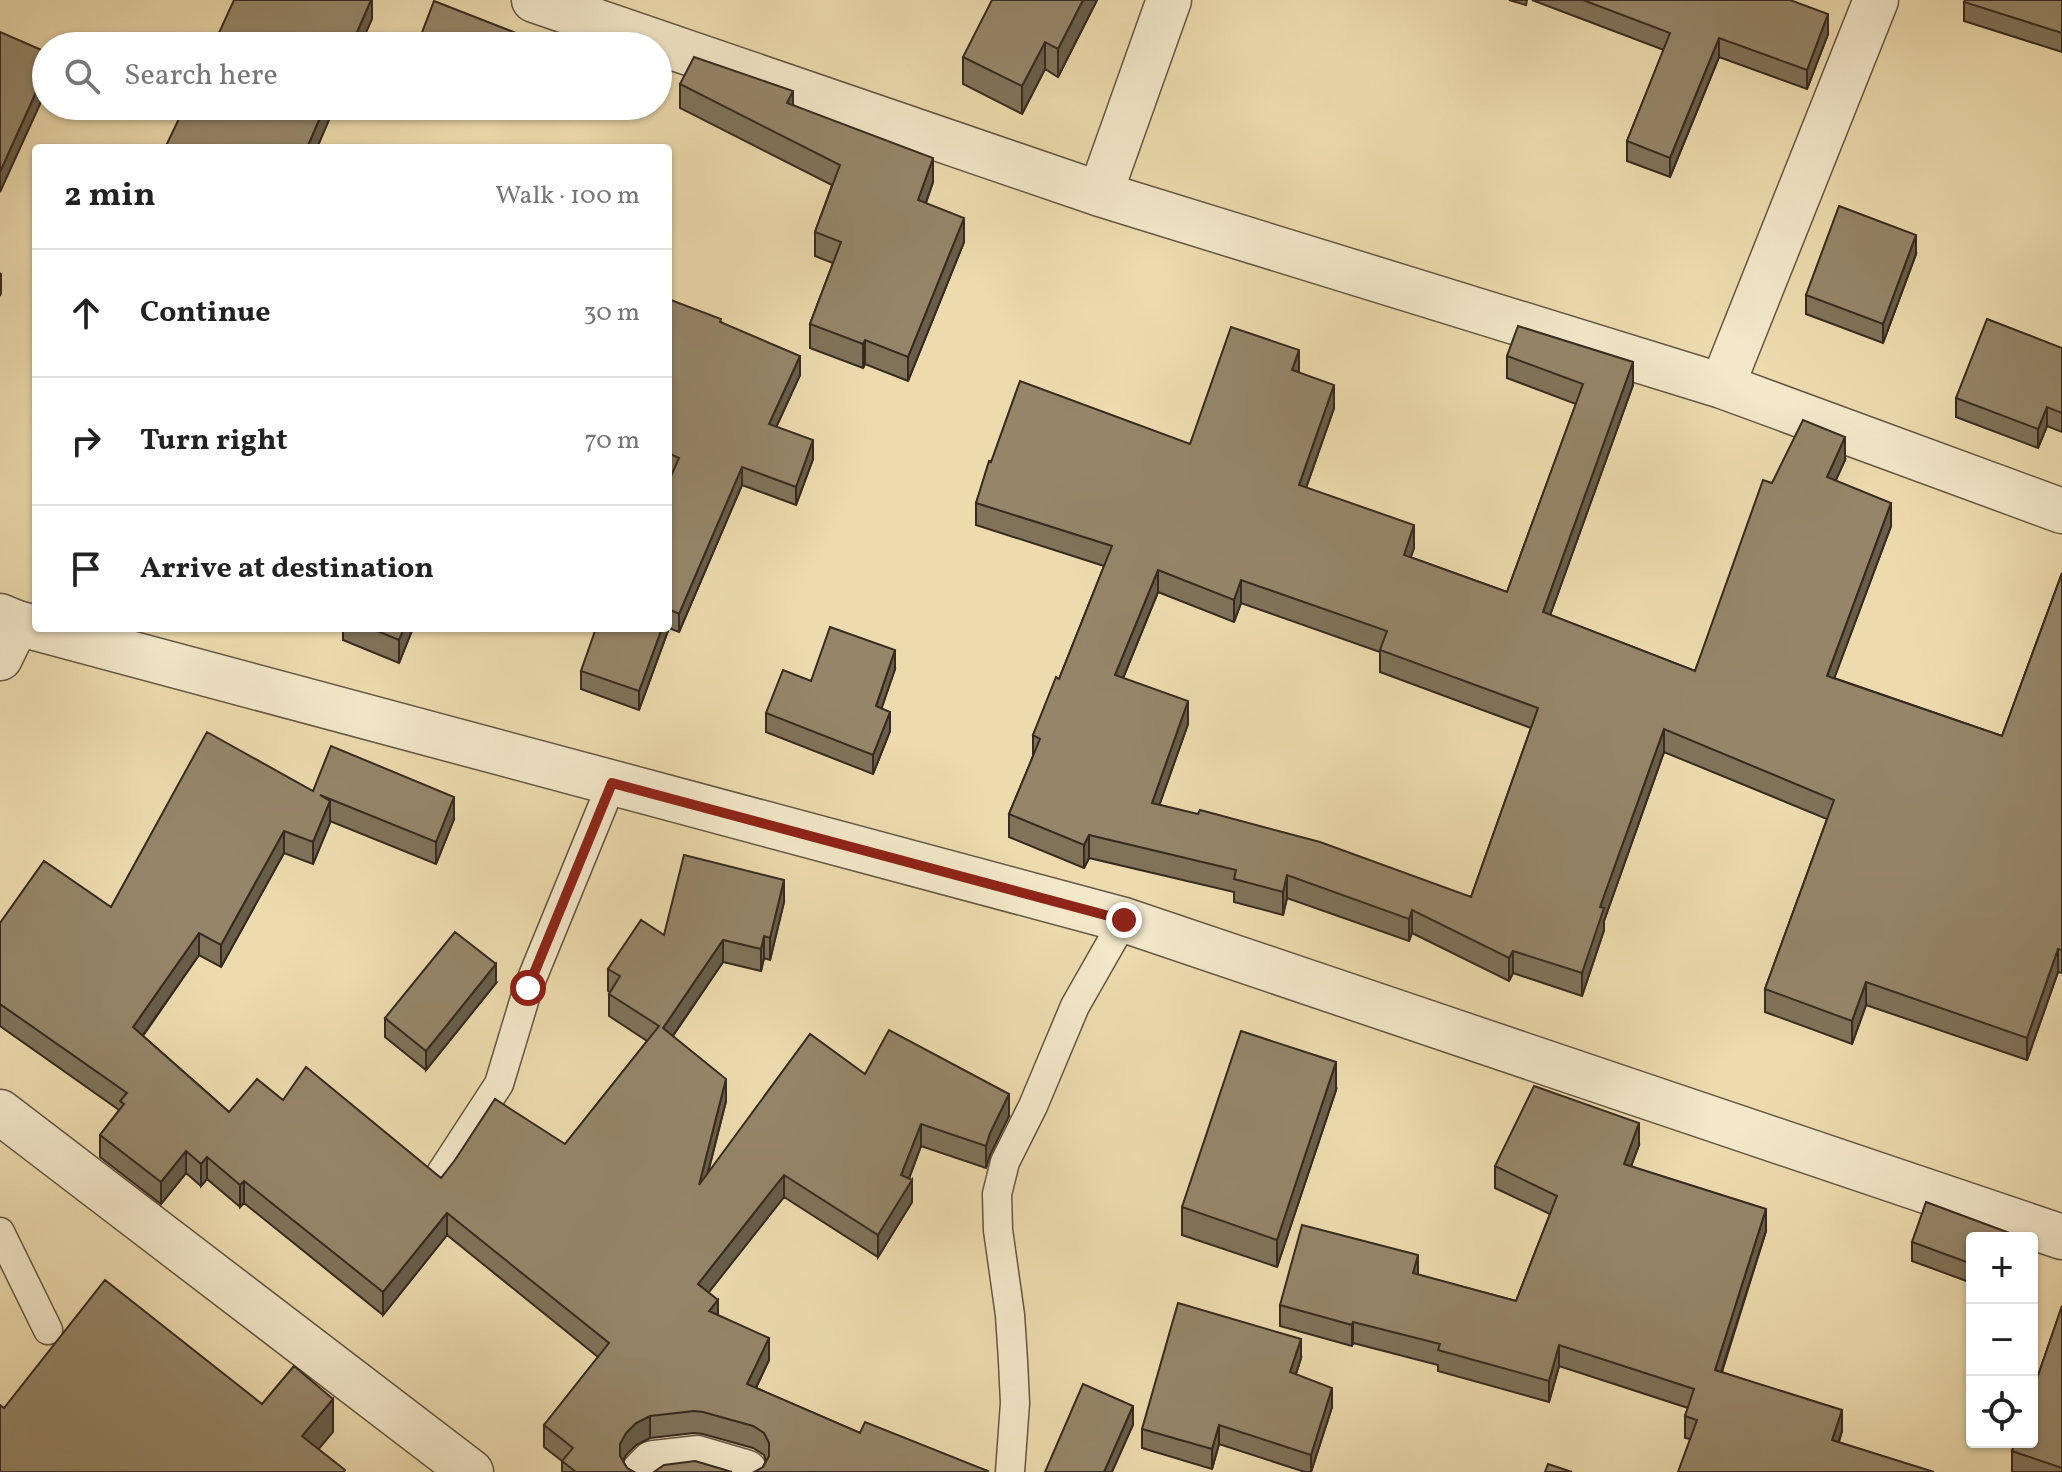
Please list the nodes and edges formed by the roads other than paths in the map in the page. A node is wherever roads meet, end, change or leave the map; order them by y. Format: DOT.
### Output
graph roads {
  1 [pos="534,0"];
  2 [pos="1169,0"];
  3 [pos="1876,0"];
  4 [pos="627,32"];
  5 [pos="672,47"];
  6 [pos="1100,194"];
  7 [pos="1722,386"];
  8 [pos="2062,511"];
  9 [pos="6,633"];
  10 [pos="612,783"];
  11 [pos="1124,920"];
  12 [pos="0,1112"];
  13 [pos="441,1173"];
  14 [pos="0,1232"];
  15 [pos="2062,1237"];
  16 [pos="48,1330"];
  17 [pos="471,1472"];
  18 [pos="644,1472"];
  19 [pos="745,1472"];
  20 [pos="1010,1472"];
  1 -- 4 [label="street"];
  2 -- 6 [label="street"];
  3 -- 7 [label="street"];
  5 -- 6 [label="street"];
  6 -- 7 [label="street"];
  7 -- 8 [label="street"];
  9 -- 10 [label="street"];
  10 -- 11 [label="street"];
  10 -- 13 [label="lane"];
  11 -- 15 [label="street"];
  11 -- 20 [label="lane"];
  12 -- 17 [label="street"];
  14 -- 16 [label="lane"];
  18 -- 19 [label="street"];
}
